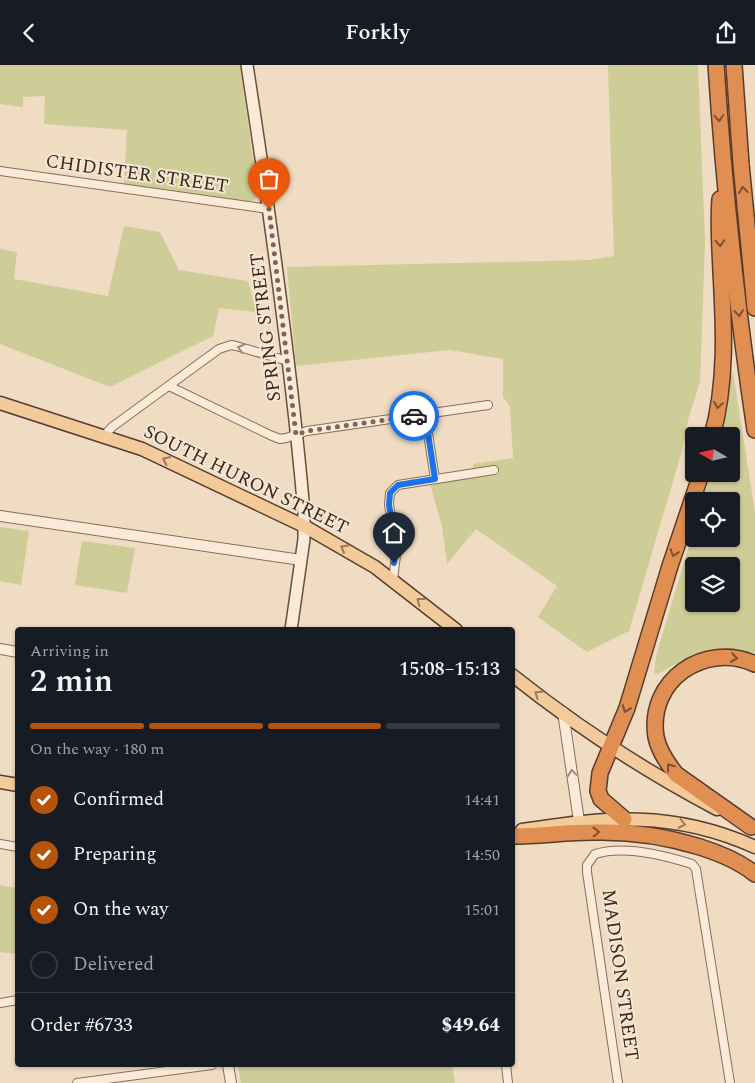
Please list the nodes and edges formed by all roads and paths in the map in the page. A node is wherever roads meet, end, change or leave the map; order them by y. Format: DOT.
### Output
graph roads {
  1 [pos="247,65"];
  2 [pos="716,65"];
  3 [pos="734,65"];
  4 [pos="722,160"];
  5 [pos="0,171"];
  6 [pos="269,209"];
  7 [pos="755,308"];
  8 [pos="288,361"];
  9 [pos="169,385"];
  10 [pos="0,403"];
  11 [pos="488,405"];
  12 [pos="425,414"];
  13 [pos="714,427"];
  14 [pos="755,430"];
  15 [pos="296,435"];
  16 [pos="104,436"];
  17 [pos="494,470"];
  18 [pos="435,479"];
  19 [pos="698,483"];
  20 [pos="0,516"];
  21 [pos="304,526"];
  22 [pos="301,560"];
  23 [pos="393,580"];
  24 [pos="291,627"];
  25 [pos="452,627"];
  26 [pos="0,649"];
  27 [pos="15,652"];
  28 [pos="755,664"];
  29 [pos="515,677"];
  30 [pos="563,713"];
  31 [pos="611,746"];
  32 [pos="0,783"];
  33 [pos="15,785"];
  34 [pos="624,819"];
  35 [pos="579,821"];
  36 [pos="753,829"];
  37 [pos="515,831"];
  38 [pos="515,836"];
  39 [pos="0,844"];
  40 [pos="15,846"];
  41 [pos="753,846"];
  42 [pos="755,873"];
  43 [pos="15,1000"];
  44 [pos="0,1003"];
  45 [pos="197,1067"];
  46 [pos="228,1067"];
  47 [pos="506,1067"];
  48 [pos="77,1083"];
  49 [pos="231,1083"];
  50 [pos="508,1083"];
  51 [pos="618,1083"];
  52 [pos="730,1083"];
  1 -- 6 [label="main road, SPRING STREET"];
  2 -- 4 [label="highway, one-way"];
  7 -- 3 [label="highway, one-way"];
  4 -- 13 [label="highway, one-way"];
  4 -- 14 [label="highway, one-way"];
  5 -- 6 [label="street, CHIDISTER STREET"];
  6 -- 8 [label="main road, SPRING STREET"];
  8 -- 9 [label="street, one-way"];
  8 -- 15 [label="main road, SPRING STREET"];
  9 -- 15 [label="street"];
  9 -- 16 [label="street"];
  10 -- 16 [label="main road, SOUTH HURON STREET"];
  11 -- 12 [label="street"];
  12 -- 15 [label="street"];
  12 -- 18 [label="street"];
  15 -- 21 [label="main road, SPRING STREET"];
  21 -- 16 [label="main road, SOUTH HURON STREET, one-way"];
  17 -- 18 [label="street"];
  18 -- 23 [label="street"];
  19 -- 31 [label="highway, one-way"];
  20 -- 22 [label="street"];
  21 -- 22 [label="main road, SPRING STREET"];
  23 -- 21 [label="main road, SOUTH HURON STREET, one-way"];
  22 -- 24 [label="main road, SPRING STREET"];
  25 -- 23 [label="main road, SOUTH HURON STREET, one-way"];
  26 -- 27 [label="street"];
  36 -- 28 [label="highway, one-way"];
  30 -- 29 [label="main road, one-way"];
  30 -- 31 [label="main road"];
  35 -- 30 [label="street, one-way"];
  31 -- 34 [label="highway"];
  31 -- 36 [label="main road"];
  32 -- 33 [label="main road"];
  34 -- 35 [label="main road"];
  34 -- 41 [label="main road, one-way"];
  35 -- 37 [label="main road"];
  38 -- 42 [label="highway, one-way"];
  39 -- 40 [label="street"];
  43 -- 44 [label="street"];
  45 -- 48 [label="street"];
  46 -- 49 [label="street"];
  47 -- 50 [label="street"];
  51 -- 52 [label="street, MADISON STREET"];
}
